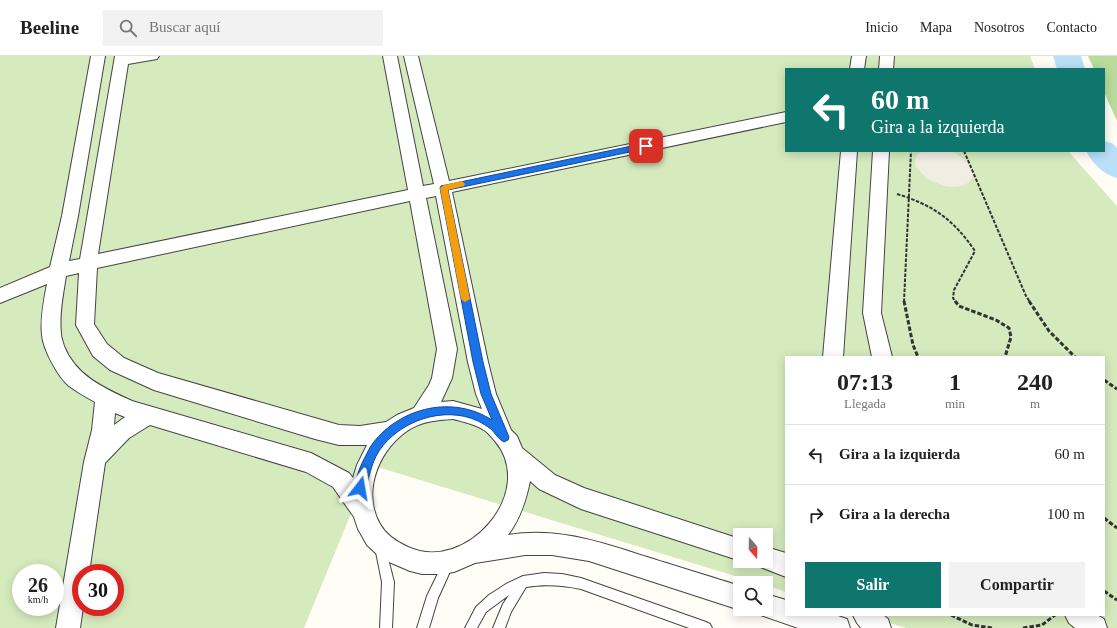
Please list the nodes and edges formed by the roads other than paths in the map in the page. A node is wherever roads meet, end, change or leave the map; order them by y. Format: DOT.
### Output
graph roads {
  1 [pos="98,56"];
  2 [pos="152,56"];
  3 [pos="390,56"];
  4 [pos="411,56"];
  5 [pos="858,56"];
  6 [pos="887,56"];
  7 [pos="121,59"];
  8 [pos="857,68"];
  9 [pos="886,68"];
  10 [pos="785,117"];
  11 [pos="849,152"];
  12 [pos="881,152"];
  13 [pos="444,188"];
  14 [pos="417,194"];
  15 [pos="88,264"];
  16 [pos="58,271"];
  17 [pos="0,296"];
  18 [pos="833,356"];
  19 [pos="882,356"];
  20 [pos="105,398"];
  21 [pos="149,415"];
  22 [pos="421,415"];
  23 [pos="391,431"];
  24 [pos="510,446"];
  25 [pos="95,462"];
  26 [pos="362,510"];
  27 [pos="378,542"];
  28 [pos="733,548"];
  29 [pos="473,553"];
  30 [pos="773,560"];
  31 [pos="450,562"];
  32 [pos="785,565"];
  33 [pos="523,582"];
  34 [pos="733,596"];
  35 [pos="773,608"];
  36 [pos="785,612"];
  37 [pos="798,616"];
  38 [pos="867,616"];
  39 [pos="1078,616"];
  40 [pos="68,628"];
  41 [pos="386,628"];
  42 [pos="423,628"];
  43 [pos="471,628"];
  44 [pos="499,628"];
  45 [pos="706,628"];
  46 [pos="838,628"];
  47 [pos="879,628"];
  48 [pos="1095,628"];
  1 -- 16 [label="street"];
  2 -- 7 [label="street"];
  3 -- 14 [label="street"];
  4 -- 13 [label="street"];
  5 -- 8 [label="street"];
  6 -- 9 [label="street"];
  7 -- 15 [label="street"];
  10 -- 13 [label="street"];
  11 -- 18 [label="street"];
  12 -- 19 [label="street"];
  13 -- 14 [label="street"];
  13 -- 24 [label="street"];
  14 -- 15 [label="street"];
  14 -- 22 [label="street"];
  15 -- 16 [label="street"];
  15 -- 23 [label="street"];
  16 -- 17 [label="street"];
  16 -- 20 [label="street"];
  20 -- 21 [label="street"];
  20 -- 25 [label="street"];
  21 -- 25 [label="street"];
  21 -- 26 [label="street"];
  22 -- 23 [label="street"];
  22 -- 24 [label="street"];
  23 -- 26 [label="street"];
  24 -- 28 [label="street"];
  24 -- 29 [label="street"];
  25 -- 40 [label="street"];
  26 -- 27 [label="street"];
  27 -- 31 [label="street"];
  27 -- 41 [label="lane"];
  29 -- 31 [label="street"];
  29 -- 34 [label="street"];
  30 -- 32 [label="street"];
  31 -- 42 [label="lane"];
  33 -- 43 [label="lane"];
  33 -- 44 [label="lane"];
  33 -- 45 [label="lane"];
  35 -- 36 [label="street"];
  37 -- 46 [label="street"];
  38 -- 47 [label="street"];
  39 -- 48 [label="street"];
}
